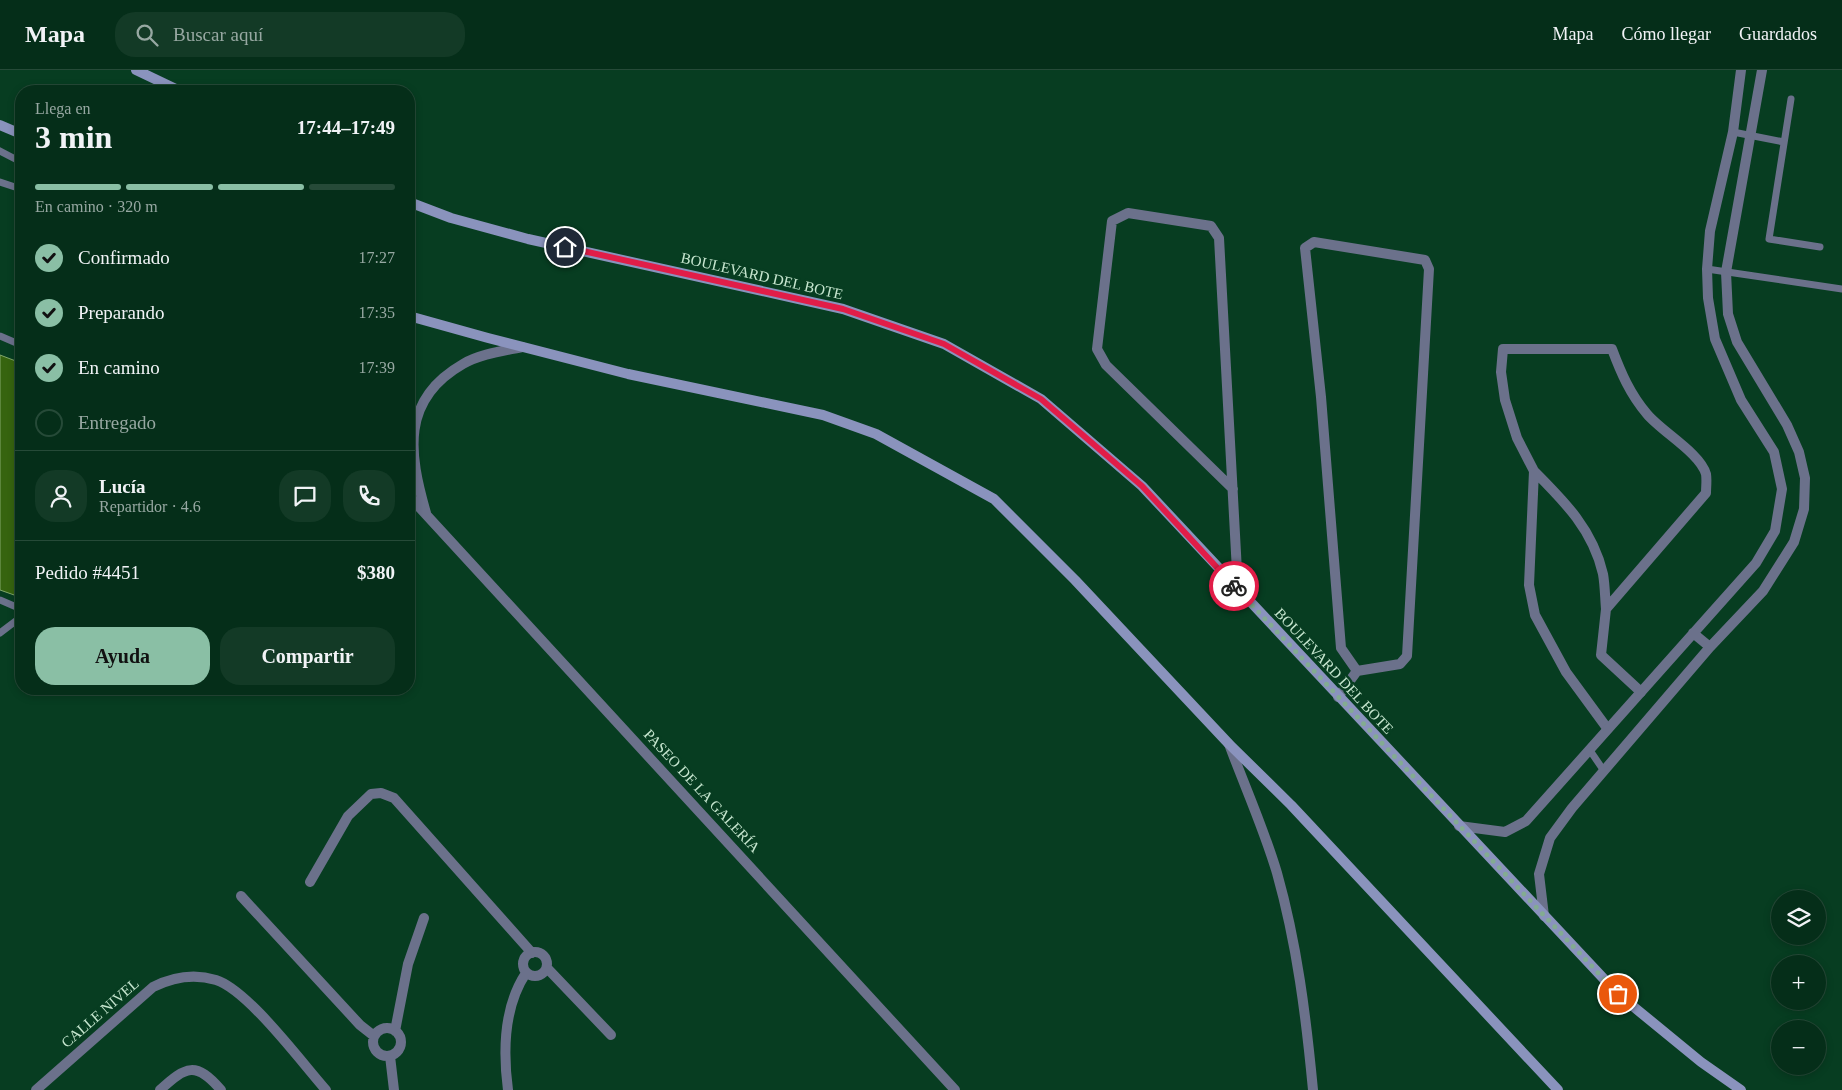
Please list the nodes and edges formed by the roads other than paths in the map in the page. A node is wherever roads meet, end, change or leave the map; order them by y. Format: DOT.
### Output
graph roads {
  1 [pos="136,70"];
  2 [pos="1741,70"];
  3 [pos="1762,70"];
  4 [pos="167,85"];
  5 [pos="1791,99"];
  6 [pos="0,125"];
  7 [pos="15,131"];
  8 [pos="1733,132"];
  9 [pos="1750,136"];
  10 [pos="1784,142"];
  11 [pos="0,151"];
  12 [pos="15,159"];
  13 [pos="0,182"];
  14 [pos="15,187"];
  15 [pos="415,204"];
  16 [pos="1820,247"];
  17 [pos="1707,269"];
  18 [pos="1726,272"];
  19 [pos="1842,289"];
  20 [pos="415,318"];
  21 [pos="0,336"];
  22 [pos="15,342"];
  23 [pos="522,347"];
  24 [pos="415,427"];
  25 [pos="1534,472"];
  26 [pos="415,476"];
  27 [pos="1232,489"];
  28 [pos="415,502"];
  29 [pos="426,514"];
  30 [pos="1238,590"];
  31 [pos="0,600"];
  32 [pos="15,606"];
  33 [pos="1606,609"];
  34 [pos="15,622"];
  35 [pos="0,633"];
  36 [pos="1693,633"];
  37 [pos="1710,647"];
  38 [pos="1357,671"];
  39 [pos="1641,692"];
  40 [pos="1338,697"];
  41 [pos="1607,728"];
  42 [pos="1229,744"];
  43 [pos="1589,749"];
  44 [pos="1604,771"];
  45 [pos="1459,826"];
  46 [pos="310,882"];
  47 [pos="241,896"];
  48 [pos="1544,916"];
  49 [pos="424,918"];
  50 [pos="532,953"];
  51 [pos="547,968"];
  52 [pos="526,973"];
  53 [pos="395,1031"];
  54 [pos="611,1035"];
  55 [pos="374,1036"];
  56 [pos="390,1056"];
  57 [pos="36,1090"];
  58 [pos="160,1090"];
  59 [pos="220,1090"];
  60 [pos="326,1090"];
  61 [pos="394,1090"];
  62 [pos="508,1090"];
  63 [pos="955,1090"];
  64 [pos="1313,1090"];
  65 [pos="1558,1090"];
  66 [pos="1741,1090"];
  1 -- 4 [label="main road"];
  2 -- 8 [label="street"];
  3 -- 9 [label="street"];
  5 -- 10 [label="lane"];
  6 -- 7 [label="main road"];
  8 -- 9 [label="lane"];
  8 -- 17 [label="street"];
  9 -- 10 [label="lane"];
  9 -- 18 [label="street"];
  10 -- 16 [label="lane"];
  11 -- 12 [label="lane"];
  13 -- 14 [label="lane"];
  15 -- 30 [label="main road, BOULEVARD DEL BOTE"];
  17 -- 18 [label="lane"];
  17 -- 36 [label="street"];
  18 -- 19 [label="lane"];
  18 -- 37 [label="street"];
  20 -- 23 [label="main road"];
  21 -- 22 [label="lane"];
  23 -- 24 [label="street"];
  23 -- 42 [label="main road"];
  25 -- 33 [label="street"];
  25 -- 33 [label="street"];
  25 -- 41 [label="street"];
  26 -- 29 [label="street"];
  27 -- 27 [label="street"];
  27 -- 30 [label="street"];
  28 -- 29 [label="street, PASEO DE LA GALERÍA"];
  29 -- 63 [label="street, PASEO DE LA GALERÍA"];
  30 -- 40 [label="main road, BOULEVARD DEL BOTE"];
  31 -- 32 [label="lane"];
  33 -- 39 [label="street"];
  34 -- 35 [label="lane"];
  36 -- 37 [label="street"];
  36 -- 39 [label="street"];
  37 -- 44 [label="street"];
  38 -- 38 [label="street"];
  38 -- 40 [label="street"];
  39 -- 41 [label="street"];
  40 -- 45 [label="main road, BOULEVARD DEL BOTE"];
  41 -- 43 [label="street"];
  42 -- 64 [label="street"];
  42 -- 65 [label="main road"];
  43 -- 44 [label="lane"];
  43 -- 45 [label="street"];
  44 -- 48 [label="street"];
  45 -- 48 [label="main road, BOULEVARD DEL BOTE"];
  46 -- 50 [label="street"];
  47 -- 55 [label="street"];
  48 -- 66 [label="main road, BOULEVARD DEL BOTE"];
  49 -- 53 [label="street"];
  50 -- 51 [label="street"];
  50 -- 52 [label="street"];
  51 -- 52 [label="street"];
  51 -- 54 [label="street"];
  52 -- 62 [label="street"];
  53 -- 55 [label="street"];
  53 -- 56 [label="street"];
  55 -- 56 [label="street"];
  56 -- 61 [label="street"];
  57 -- 60 [label="street, CALLE NIVEL"];
  58 -- 59 [label="street"];
}
